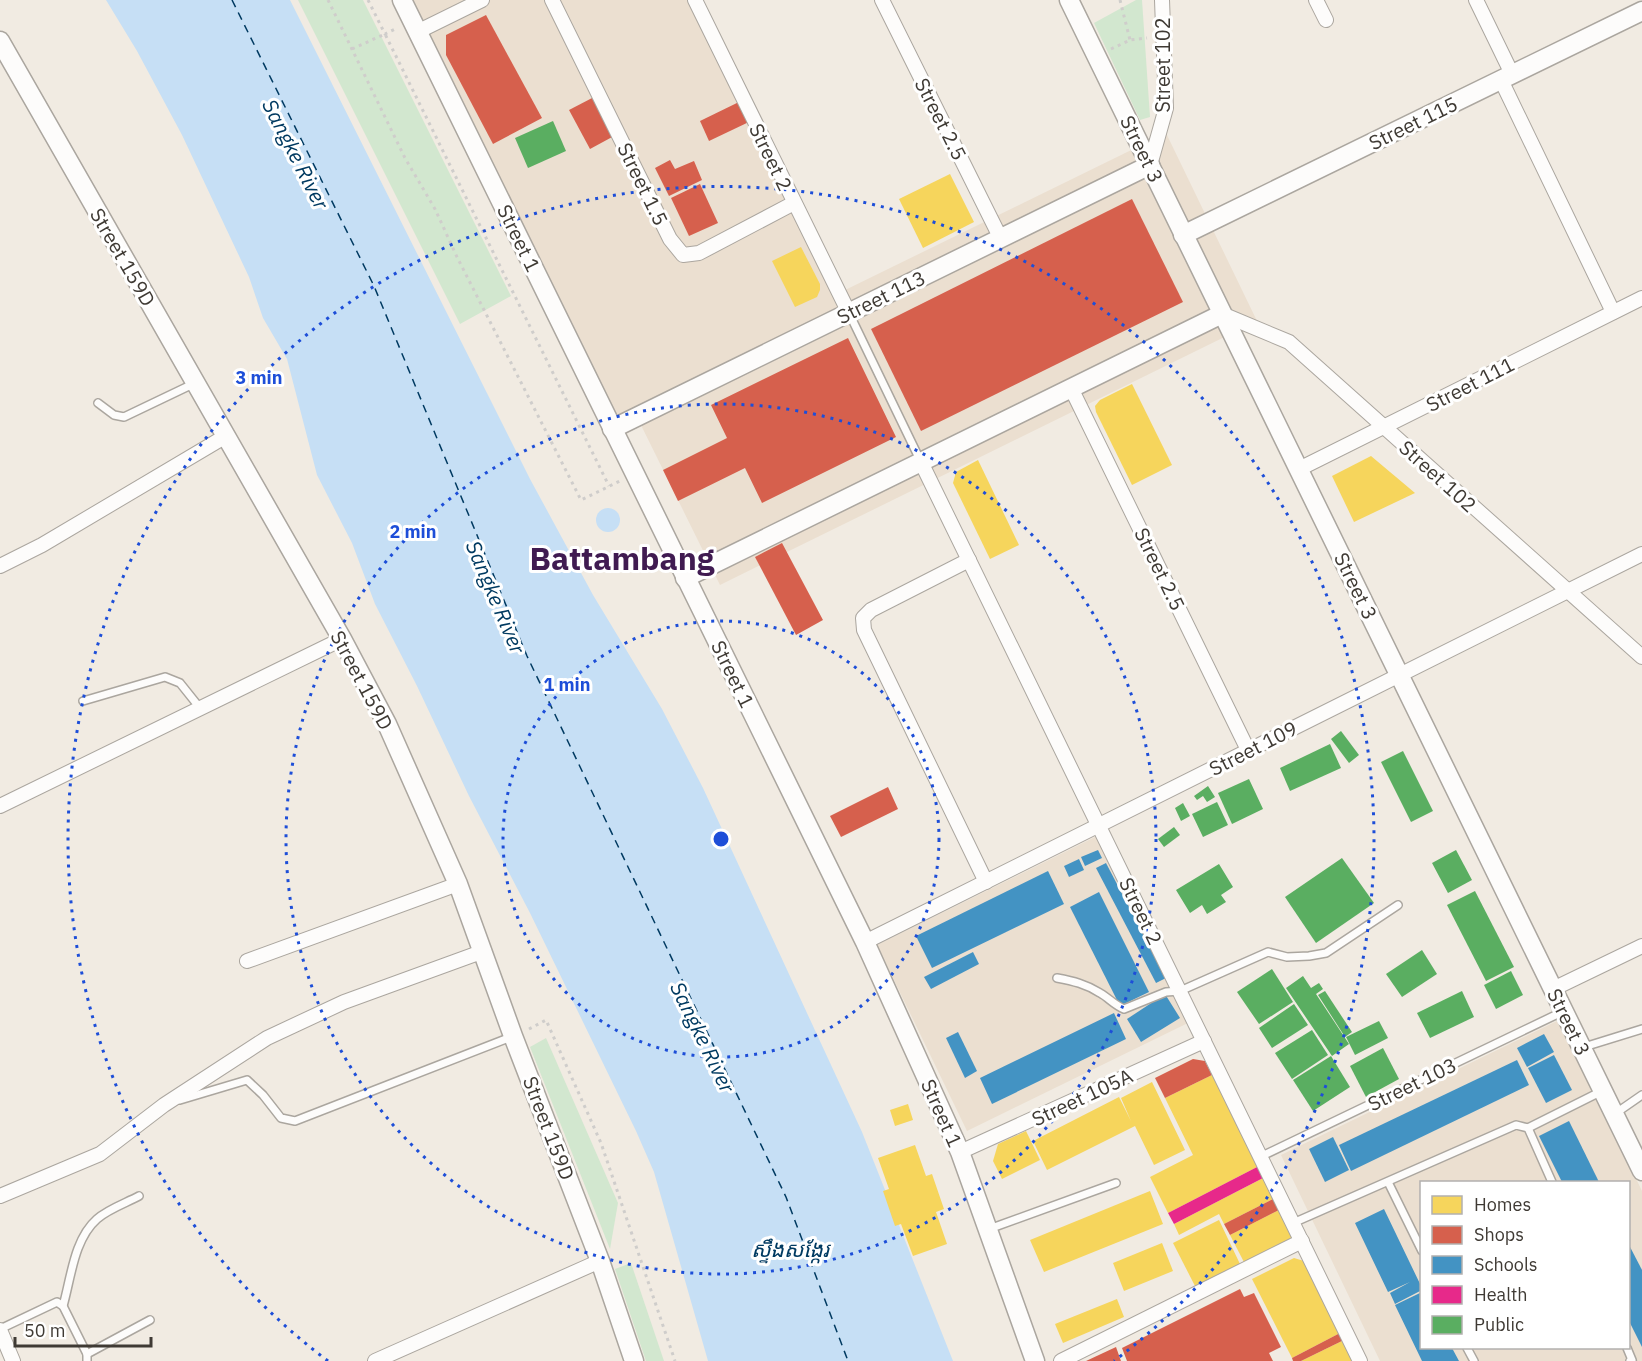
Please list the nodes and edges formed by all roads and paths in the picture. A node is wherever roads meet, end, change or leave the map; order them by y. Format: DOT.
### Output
graph roads {
  1 [pos="328,0"];
  2 [pos="368,0"];
  3 [pos="402,0"];
  4 [pos="482,0"];
  5 [pos="552,0"];
  6 [pos="695,0"];
  7 [pos="882,0"];
  8 [pos="1120,0"];
  9 [pos="1162,0"];
  10 [pos="1316,0"];
  11 [pos="1476,0"];
  12 [pos="1073,1"];
  13 [pos="1642,11"];
  14 [pos="1326,20"];
  15 [pos="414,26"];
  16 [pos="385,34"];
  17 [pos="1164,37"];
  18 [pos="1130,40"];
  19 [pos="0,41"];
  20 [pos="352,49"];
  21 [pos="1096,55"];
  22 [pos="1507,77"];
  23 [pos="1150,165"];
  24 [pos="794,203"];
  25 [pos="1184,235"];
  26 [pos="1001,238"];
  27 [pos="1642,298"];
  28 [pos="1613,312"];
  29 [pos="849,313"];
  30 [pos="1222,314"];
  31 [pos="196,383"];
  32 [pos="1071,388"];
  33 [pos="98,403"];
  34 [pos="1383,427"];
  35 [pos="612,429"];
  36 [pos="226,436"];
  37 [pos="921,462"];
  38 [pos="1299,469"];
  39 [pos="635,474"];
  40 [pos="609,486"];
  41 [pos="1642,554"];
  42 [pos="969,560"];
  43 [pos="0,566"];
  44 [pos="685,578"];
  45 [pos="1568,591"];
  46 [pos="342,639"];
  47 [pos="1642,657"];
  48 [pos="1399,675"];
  49 [pos="83,701"];
  50 [pos="200,708"];
  51 [pos="1248,750"];
  52 [pos="0,806"];
  53 [pos="1099,825"];
  54 [pos="986,882"];
  55 [pos="458,884"];
  56 [pos="1398,905"];
  57 [pos="865,942"];
  58 [pos="1642,946"];
  59 [pos="484,951"];
  60 [pos="247,961"];
  61 [pos="1057,978"];
  62 [pos="1553,989"];
  63 [pos="1180,991"];
  64 [pos="1564,1011"];
  65 [pos="1640,1030"];
  66 [pos="513,1036"];
  67 [pos="1642,1039"];
  68 [pos="1204,1041"];
  69 [pos="1581,1047"];
  70 [pos="1602,1091"];
  71 [pos="1642,1095"];
  72 [pos="164,1105"];
  73 [pos="1614,1114"];
  74 [pos="1528,1128"];
  75 [pos="960,1152"];
  76 [pos="1260,1157"];
  77 [pos="1642,1171"];
  78 [pos="1552,1181"];
  79 [pos="1388,1182"];
  80 [pos="1116,1183"];
  81 [pos="0,1196"];
  82 [pos="139,1196"];
  83 [pos="1293,1223"];
  84 [pos="988,1229"];
  85 [pos="1302,1242"];
  86 [pos="1420,1247"];
  87 [pos="600,1261"];
  88 [pos="63,1306"];
  89 [pos="150,1320"];
  90 [pos="0,1330"];
  91 [pos="87,1357"];
  92 [pos="13,1361"];
  93 [pos="375,1361"];
  94 [pos="634,1361"];
  95 [pos="675,1361"];
  96 [pos="1035,1361"];
  97 [pos="1061,1361"];
  98 [pos="1360,1361"];
  1 -- 20 [label="path"];
  2 -- 16 [label="path"];
  3 -- 15 [label="street, Street 1"];
  4 -- 15 [label="street"];
  5 -- 24 [label="street, Street 1.5"];
  6 -- 24 [label="street, Street 2"];
  7 -- 26 [label="street, Street 2.5"];
  8 -- 18 [label="path"];
  9 -- 17 [label="street, Street 102"];
  10 -- 14 [label="street"];
  11 -- 22 [label="street"];
  12 -- 21 [label="street, Street 3"];
  13 -- 22 [label="street, Street 115"];
  15 -- 16 [label="path"];
  15 -- 35 [label="street, Street 1"];
  16 -- 20 [label="path"];
  16 -- 40 [label="path"];
  17 -- 18 [label="path"];
  17 -- 23 [label="street, Street 102"];
  18 -- 21 [label="path"];
  19 -- 31 [label="street, Street 159D"];
  20 -- 40 [label="path"];
  21 -- 23 [label="street, Street 3"];
  22 -- 25 [label="street, Street 115"];
  22 -- 28 [label="street"];
  23 -- 25 [label="street, Street 3"];
  23 -- 26 [label="street, Street 113"];
  24 -- 29 [label="street, Street 2"];
  25 -- 30 [label="street, Street 3"];
  26 -- 29 [label="street, Street 113"];
  27 -- 28 [label="street, Street 111"];
  28 -- 34 [label="street, Street 111"];
  29 -- 35 [label="street, Street 113"];
  29 -- 37 [label="lane"];
  30 -- 32 [label="street"];
  30 -- 34 [label="street, Street 102"];
  30 -- 38 [label="street, Street 3"];
  31 -- 33 [label="lane"];
  31 -- 36 [label="street, Street 159D"];
  32 -- 37 [label="street"];
  32 -- 51 [label="street, Street 2.5"];
  34 -- 38 [label="street, Street 111"];
  34 -- 45 [label="street, Street 102"];
  35 -- 39 [label="street, Street 1"];
  36 -- 43 [label="street"];
  36 -- 46 [label="street, Street 159D"];
  37 -- 42 [label="street, Street 2"];
  37 -- 44 [label="street"];
  38 -- 48 [label="street, Street 3"];
  39 -- 40 [label="path"];
  39 -- 44 [label="street, Street 1"];
  41 -- 45 [label="street, Street 109"];
  42 -- 53 [label="street, Street 2"];
  42 -- 54 [label="street"];
  44 -- 57 [label="street, Street 1"];
  45 -- 47 [label="street, Street 102"];
  45 -- 48 [label="street, Street 109"];
  46 -- 50 [label="street"];
  46 -- 55 [label="street, Street 159D"];
  48 -- 51 [label="street, Street 109"];
  48 -- 62 [label="street, Street 3"];
  49 -- 50 [label="lane"];
  50 -- 52 [label="street"];
  51 -- 53 [label="street, Street 109"];
  53 -- 54 [label="street, Street 109"];
  53 -- 63 [label="street, Street 2"];
  54 -- 57 [label="street, Street 109"];
  55 -- 59 [label="street, Street 159D"];
  55 -- 60 [label="street"];
  56 -- 63 [label="lane"];
  57 -- 75 [label="street, Street 1"];
  58 -- 62 [label="street"];
  59 -- 66 [label="street, Street 159D"];
  59 -- 72 [label="street"];
  61 -- 63 [label="lane"];
  62 -- 64 [label="street, Street 3"];
  63 -- 68 [label="street, Street 2"];
  64 -- 69 [label="street, Street 3"];
  64 -- 76 [label="lane, Street 103"];
  65 -- 67 [label="lane"];
  65 -- 69 [label="lane"];
  66 -- 72 [label="lane"];
  66 -- 87 [label="street, Street 159D"];
  66 -- 95 [label="path"];
  68 -- 75 [label="street, Street 105A"];
  68 -- 76 [label="street, Street 2"];
  69 -- 70 [label="street, Street 3"];
  70 -- 73 [label="street, Street 3"];
  70 -- 74 [label="lane"];
  71 -- 73 [label="lane"];
  72 -- 81 [label="street"];
  73 -- 77 [label="street, Street 3"];
  74 -- 78 [label="lane"];
  74 -- 79 [label="lane"];
  75 -- 84 [label="street, Street 1"];
  76 -- 83 [label="street, Street 2"];
  79 -- 83 [label="lane"];
  79 -- 86 [label="lane"];
  80 -- 84 [label="lane"];
  82 -- 88 [label="lane"];
  83 -- 85 [label="street, Street 2"];
  84 -- 96 [label="street, Street 1"];
  85 -- 97 [label="street"];
  85 -- 98 [label="street, Street 2"];
  87 -- 93 [label="street"];
  87 -- 94 [label="street, Street 159D"];
  88 -- 90 [label="lane"];
  88 -- 91 [label="lane"];
  89 -- 91 [label="lane"];
  90 -- 92 [label="street"];
}
